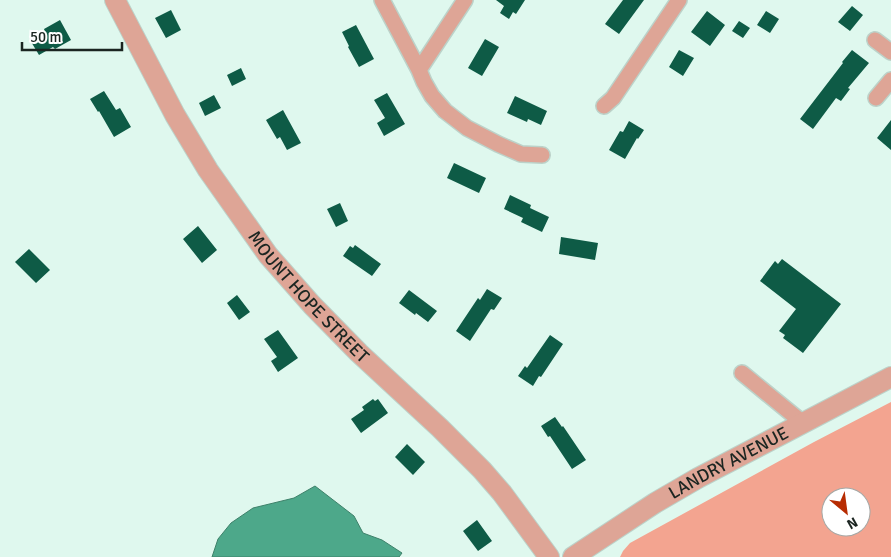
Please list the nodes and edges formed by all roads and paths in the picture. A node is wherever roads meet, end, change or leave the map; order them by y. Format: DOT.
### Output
graph roads {
  1 [pos="115,0"];
  2 [pos="382,0"];
  3 [pos="465,0"];
  4 [pos="679,0"];
  5 [pos="875,40"];
  6 [pos="891,52"];
  7 [pos="419,70"];
  8 [pos="891,80"];
  9 [pos="876,98"];
  10 [pos="604,106"];
  11 [pos="542,155"];
  12 [pos="742,373"];
  13 [pos="891,377"];
  14 [pos="802,423"];
  15 [pos="549,557"];
  16 [pos="573,557"];
  1 -- 15 [label="street, MOUNT HOPE STREET"];
  2 -- 7 [label="street"];
  3 -- 7 [label="street"];
  4 -- 10 [label="street"];
  5 -- 6 [label="street"];
  7 -- 11 [label="street"];
  8 -- 9 [label="street"];
  12 -- 14 [label="street"];
  13 -- 14 [label="street, LANDRY AVENUE"];
  14 -- 16 [label="street, LANDRY AVENUE"];
}
